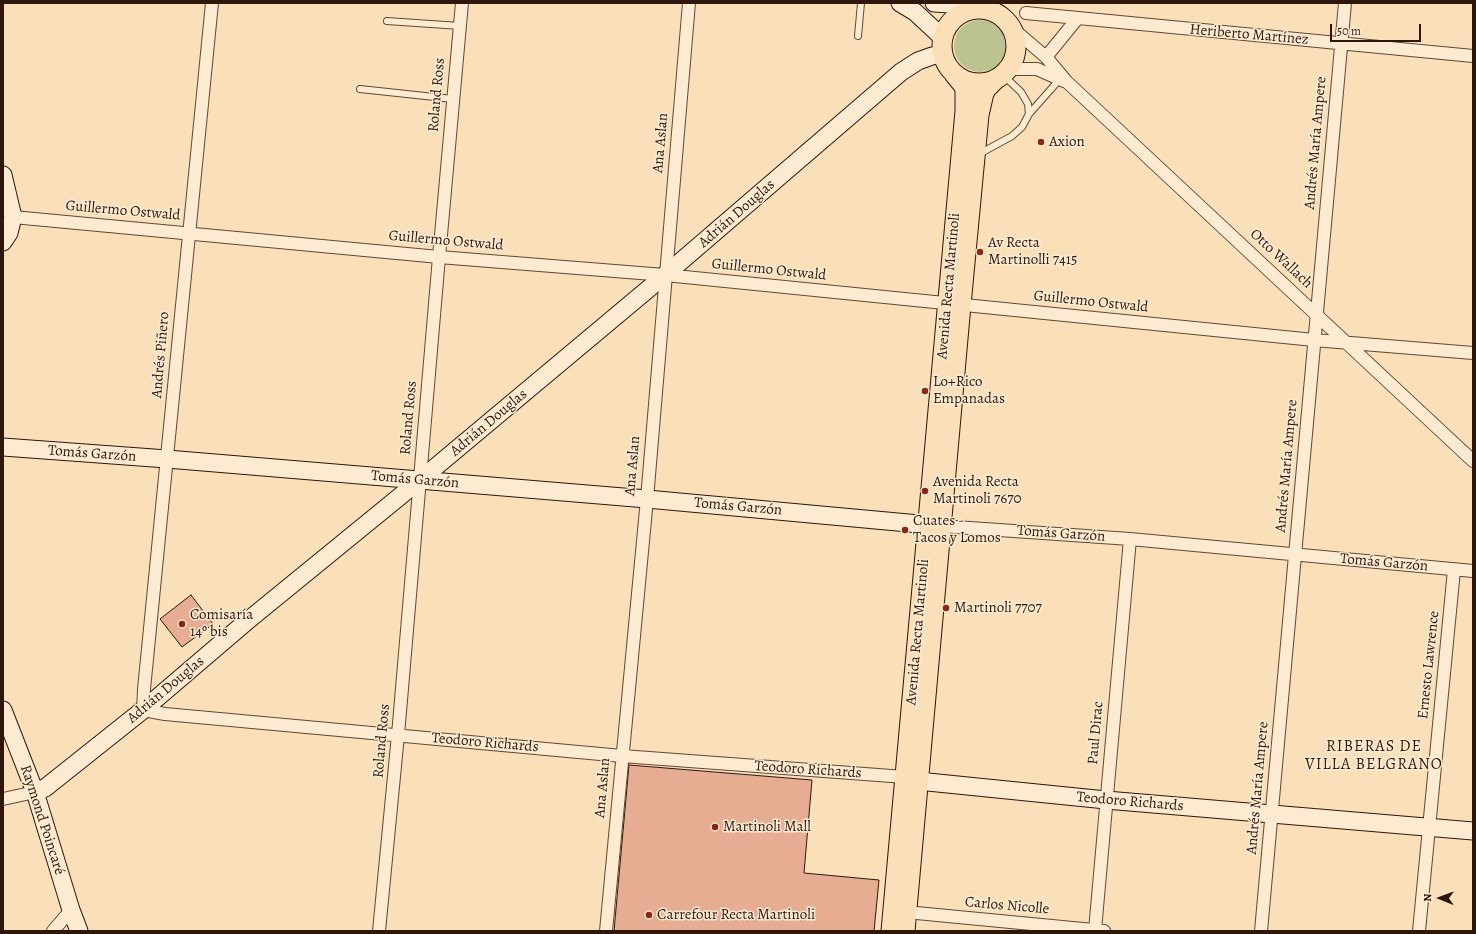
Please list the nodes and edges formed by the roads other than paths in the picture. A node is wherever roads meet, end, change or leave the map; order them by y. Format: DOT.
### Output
graph roads {
  1 [pos="212,3"];
  2 [pos="462,3"];
  3 [pos="688,3"];
  4 [pos="861,3"];
  5 [pos="900,3"];
  6 [pos="934,3"];
  7 [pos="1345,3"];
  8 [pos="968,8"];
  9 [pos="1026,13"];
  10 [pos="1003,16"];
  11 [pos="1077,19"];
  12 [pos="387,21"];
  13 [pos="460,26"];
  14 [pos="858,36"];
  15 [pos="1341,43"];
  16 [pos="943,46"];
  17 [pos="1473,56"];
  18 [pos="1046,57"];
  19 [pos="954,74"];
  20 [pos="1003,75"];
  21 [pos="1064,81"];
  22 [pos="360,89"];
  23 [pos="453,99"];
  24 [pos="1028,114"];
  25 [pos="976,155"];
  26 [pos="3,175"];
  27 [pos="13,217"];
  28 [pos="188,233"];
  29 [pos="3,242"];
  30 [pos="439,256"];
  31 [pos="665,275"];
  32 [pos="954,304"];
  33 [pos="1317,314"];
  34 [pos="1314,340"];
  35 [pos="1347,342"];
  36 [pos="1473,353"];
  37 [pos="3,447"];
  38 [pos="167,459"];
  39 [pos="1473,461"];
  40 [pos="420,480"];
  41 [pos="647,499"];
  42 [pos="935,525"];
  43 [pos="1130,539"];
  44 [pos="1295,555"];
  45 [pos="1454,570"];
  46 [pos="1473,571"];
  47 [pos="3,710"];
  48 [pos="143,710"];
  49 [pos="398,735"];
  50 [pos="622,756"];
  51 [pos="912,779"];
  52 [pos="34,792"];
  53 [pos="3,799"];
  54 [pos="1106,800"];
  55 [pos="1272,814"];
  56 [pos="1429,827"];
  57 [pos="1473,831"];
  58 [pos="71,910"];
  59 [pos="906,922"];
  60 [pos="53,931"];
  61 [pos="79,931"];
  62 [pos="379,931"];
  63 [pos="606,931"];
  64 [pos="891,931"];
  65 [pos="1099,931"];
  66 [pos="1261,931"];
  67 [pos="1419,931"];
  1 -- 28 [label="street, Andrés Piñero"];
  2 -- 13 [label="street, Roland Ross"];
  3 -- 31 [label="street, Ana Aslan"];
  4 -- 14 [label="lane"];
  5 -- 16 [label="street"];
  6 -- 8 [label="street"];
  7 -- 15 [label="street, Andrés María Ampere"];
  8 -- 10 [label="main road"];
  8 -- 16 [label="main road"];
  9 -- 11 [label="street, Heriberto Martínez"];
  10 -- 18 [label="street, Otto Wallach"];
  10 -- 20 [label="main road"];
  11 -- 15 [label="street, Heriberto Martínez"];
  11 -- 18 [label="street"];
  12 -- 13 [label="lane"];
  13 -- 23 [label="street, Roland Ross"];
  15 -- 17 [label="street, Heriberto Martínez"];
  15 -- 33 [label="street, Andrés María Ampere"];
  16 -- 19 [label="main road"];
  16 -- 31 [label="street, Adrián Douglas"];
  18 -- 21 [label="street, Otto Wallach"];
  19 -- 20 [label="main road"];
  19 -- 32 [label="main road, Avenida Recta Martinoli"];
  20 -- 21 [label="street, Otto Wallach"];
  20 -- 24 [label="lane"];
  20 -- 25 [label="main road, Avenida Recta Martinoli"];
  21 -- 24 [label="lane"];
  21 -- 33 [label="street, Otto Wallach"];
  22 -- 23 [label="lane"];
  23 -- 30 [label="street, Roland Ross"];
  24 -- 25 [label="lane"];
  25 -- 32 [label="main road, Avenida Recta Martinoli"];
  26 -- 27 [label="street"];
  27 -- 28 [label="street, Guillermo Ostwald"];
  27 -- 29 [label="street"];
  28 -- 30 [label="street, Guillermo Ostwald"];
  28 -- 38 [label="street, Andrés Piñero"];
  30 -- 31 [label="street, Guillermo Ostwald"];
  30 -- 40 [label="street, Roland Ross"];
  31 -- 32 [label="street, Guillermo Ostwald"];
  31 -- 40 [label="street, Adrián Douglas"];
  31 -- 41 [label="street, Ana Aslan"];
  32 -- 34 [label="street, Guillermo Ostwald"];
  32 -- 42 [label="main road, Avenida Recta Martinoli"];
  33 -- 34 [label="street, Andrés María Ampere"];
  33 -- 35 [label="street, Otto Wallach"];
  34 -- 35 [label="street, Guillermo Ostwald"];
  34 -- 44 [label="street, Andrés María Ampere"];
  35 -- 36 [label="street, Guillermo Ostwald"];
  35 -- 39 [label="street, Otto Wallach"];
  37 -- 38 [label="street, Tomás Garzón"];
  38 -- 40 [label="street, Tomás Garzón"];
  38 -- 48 [label="street, Andrés Piñero"];
  40 -- 41 [label="street, Tomás Garzón"];
  40 -- 48 [label="street, Adrián Douglas"];
  40 -- 49 [label="street, Roland Ross"];
  41 -- 42 [label="street, Tomás Garzón"];
  41 -- 50 [label="street, Ana Aslan"];
  42 -- 43 [label="street, Tomás Garzón"];
  42 -- 51 [label="main road, Avenida Recta Martinoli"];
  43 -- 44 [label="street, Tomás Garzón"];
  43 -- 54 [label="street, Paul Dirac"];
  44 -- 45 [label="street, Tomás Garzón"];
  44 -- 55 [label="street, Andrés María Ampere"];
  45 -- 46 [label="street, Tomás Garzón"];
  45 -- 56 [label="street, Ernesto Lawrence"];
  47 -- 52 [label="street, Raymond Poincaré"];
  48 -- 49 [label="street, Teodoro Richards"];
  48 -- 52 [label="street, Adrián Douglas"];
  49 -- 50 [label="street, Teodoro Richards"];
  49 -- 62 [label="street, Roland Ross"];
  50 -- 51 [label="street, Teodoro Richards"];
  50 -- 63 [label="street, Ana Aslan"];
  51 -- 54 [label="street, Teodoro Richards"];
  51 -- 59 [label="main road, Avenida Recta Martinoli"];
  51 -- 64 [label="main road, Avenida Recta Martinoli"];
  52 -- 53 [label="street"];
  52 -- 58 [label="street, Raymond Poincaré"];
  54 -- 55 [label="street, Teodoro Richards"];
  54 -- 65 [label="street, Paul Dirac"];
  55 -- 56 [label="street, Teodoro Richards"];
  55 -- 66 [label="street, Andrés María Ampere"];
  56 -- 57 [label="street, Teodoro Richards"];
  56 -- 67 [label="street, Ernesto Lawrence"];
  58 -- 60 [label="street"];
  58 -- 61 [label="street, Raymond Poincaré"];
  59 -- 65 [label="street, Carlos Nicolle"];
}
